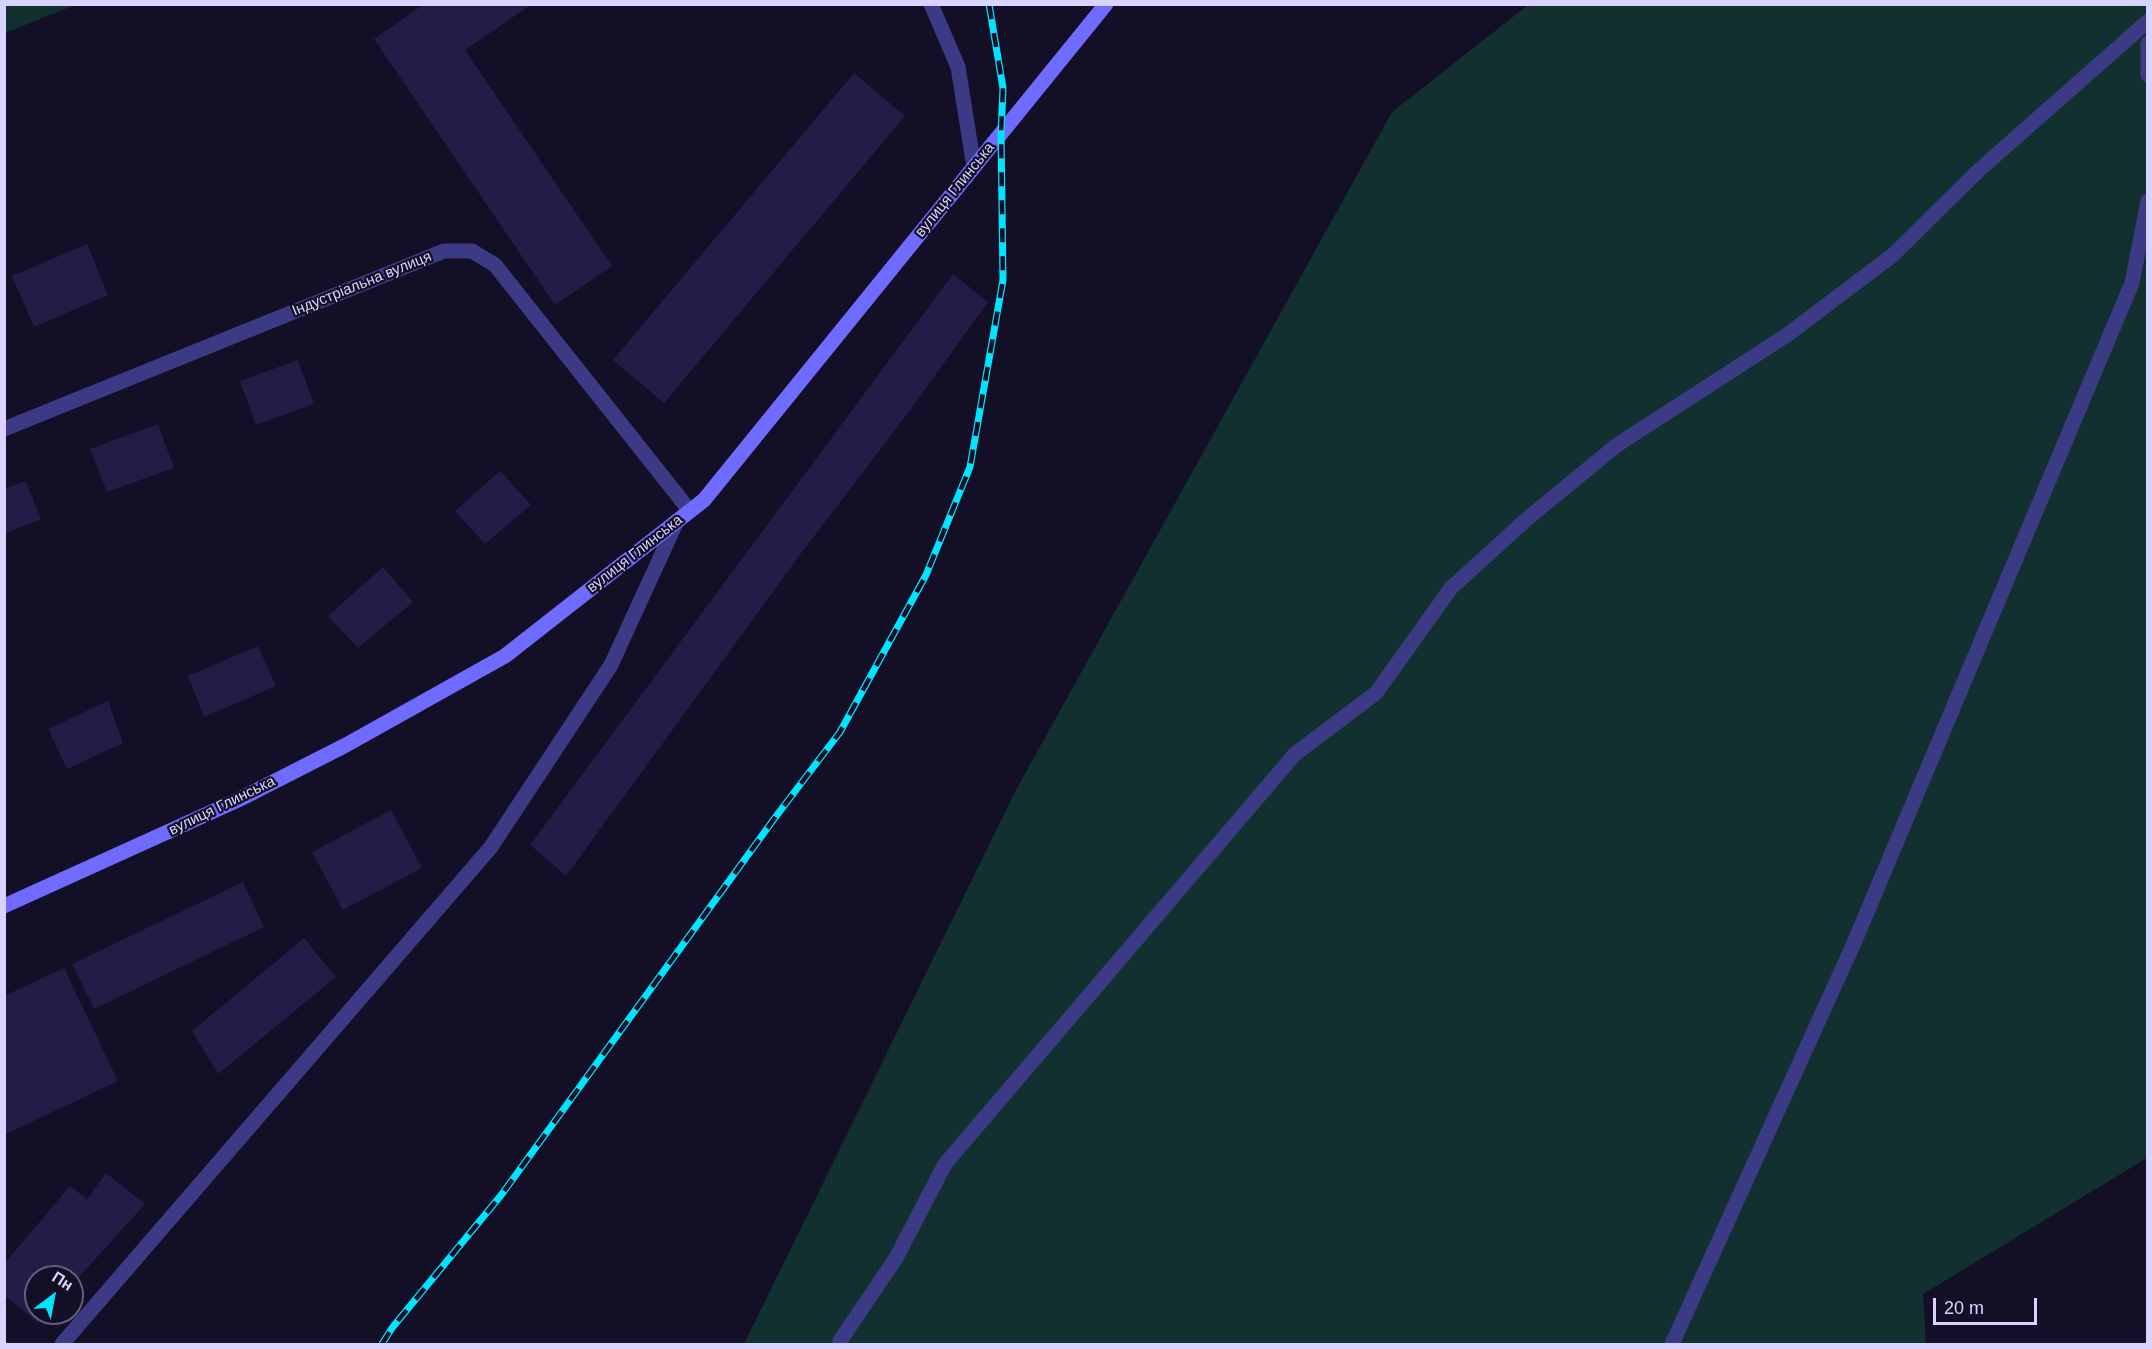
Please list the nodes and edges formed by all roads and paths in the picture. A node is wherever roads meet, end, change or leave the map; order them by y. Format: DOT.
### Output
graph roads {
  1 [pos="931,4"];
  2 [pos="1106,4"];
  3 [pos="2148,21"];
  4 [pos="2148,43"];
  5 [pos="2148,75"];
  6 [pos="974,167"];
  7 [pos="2148,201"];
  8 [pos="4,429"];
  9 [pos="690,511"];
  10 [pos="677,521"];
  11 [pos="4,906"];
  12 [pos="62,1344"];
  13 [pos="840,1344"];
  14 [pos="1672,1344"];
  1 -- 6 [label="street"];
  2 -- 6 [label="main road, вулиця Глинська"];
  3 -- 13 [label="street"];
  4 -- 5 [label="street"];
  6 -- 9 [label="main road, вулиця Глинська"];
  7 -- 14 [label="street"];
  8 -- 9 [label="street, Індустріальна вулиця"];
  9 -- 10 [label="main road, вулиця Глинська"];
  10 -- 11 [label="main road, вулиця Глинська"];
  10 -- 12 [label="street"];
}
